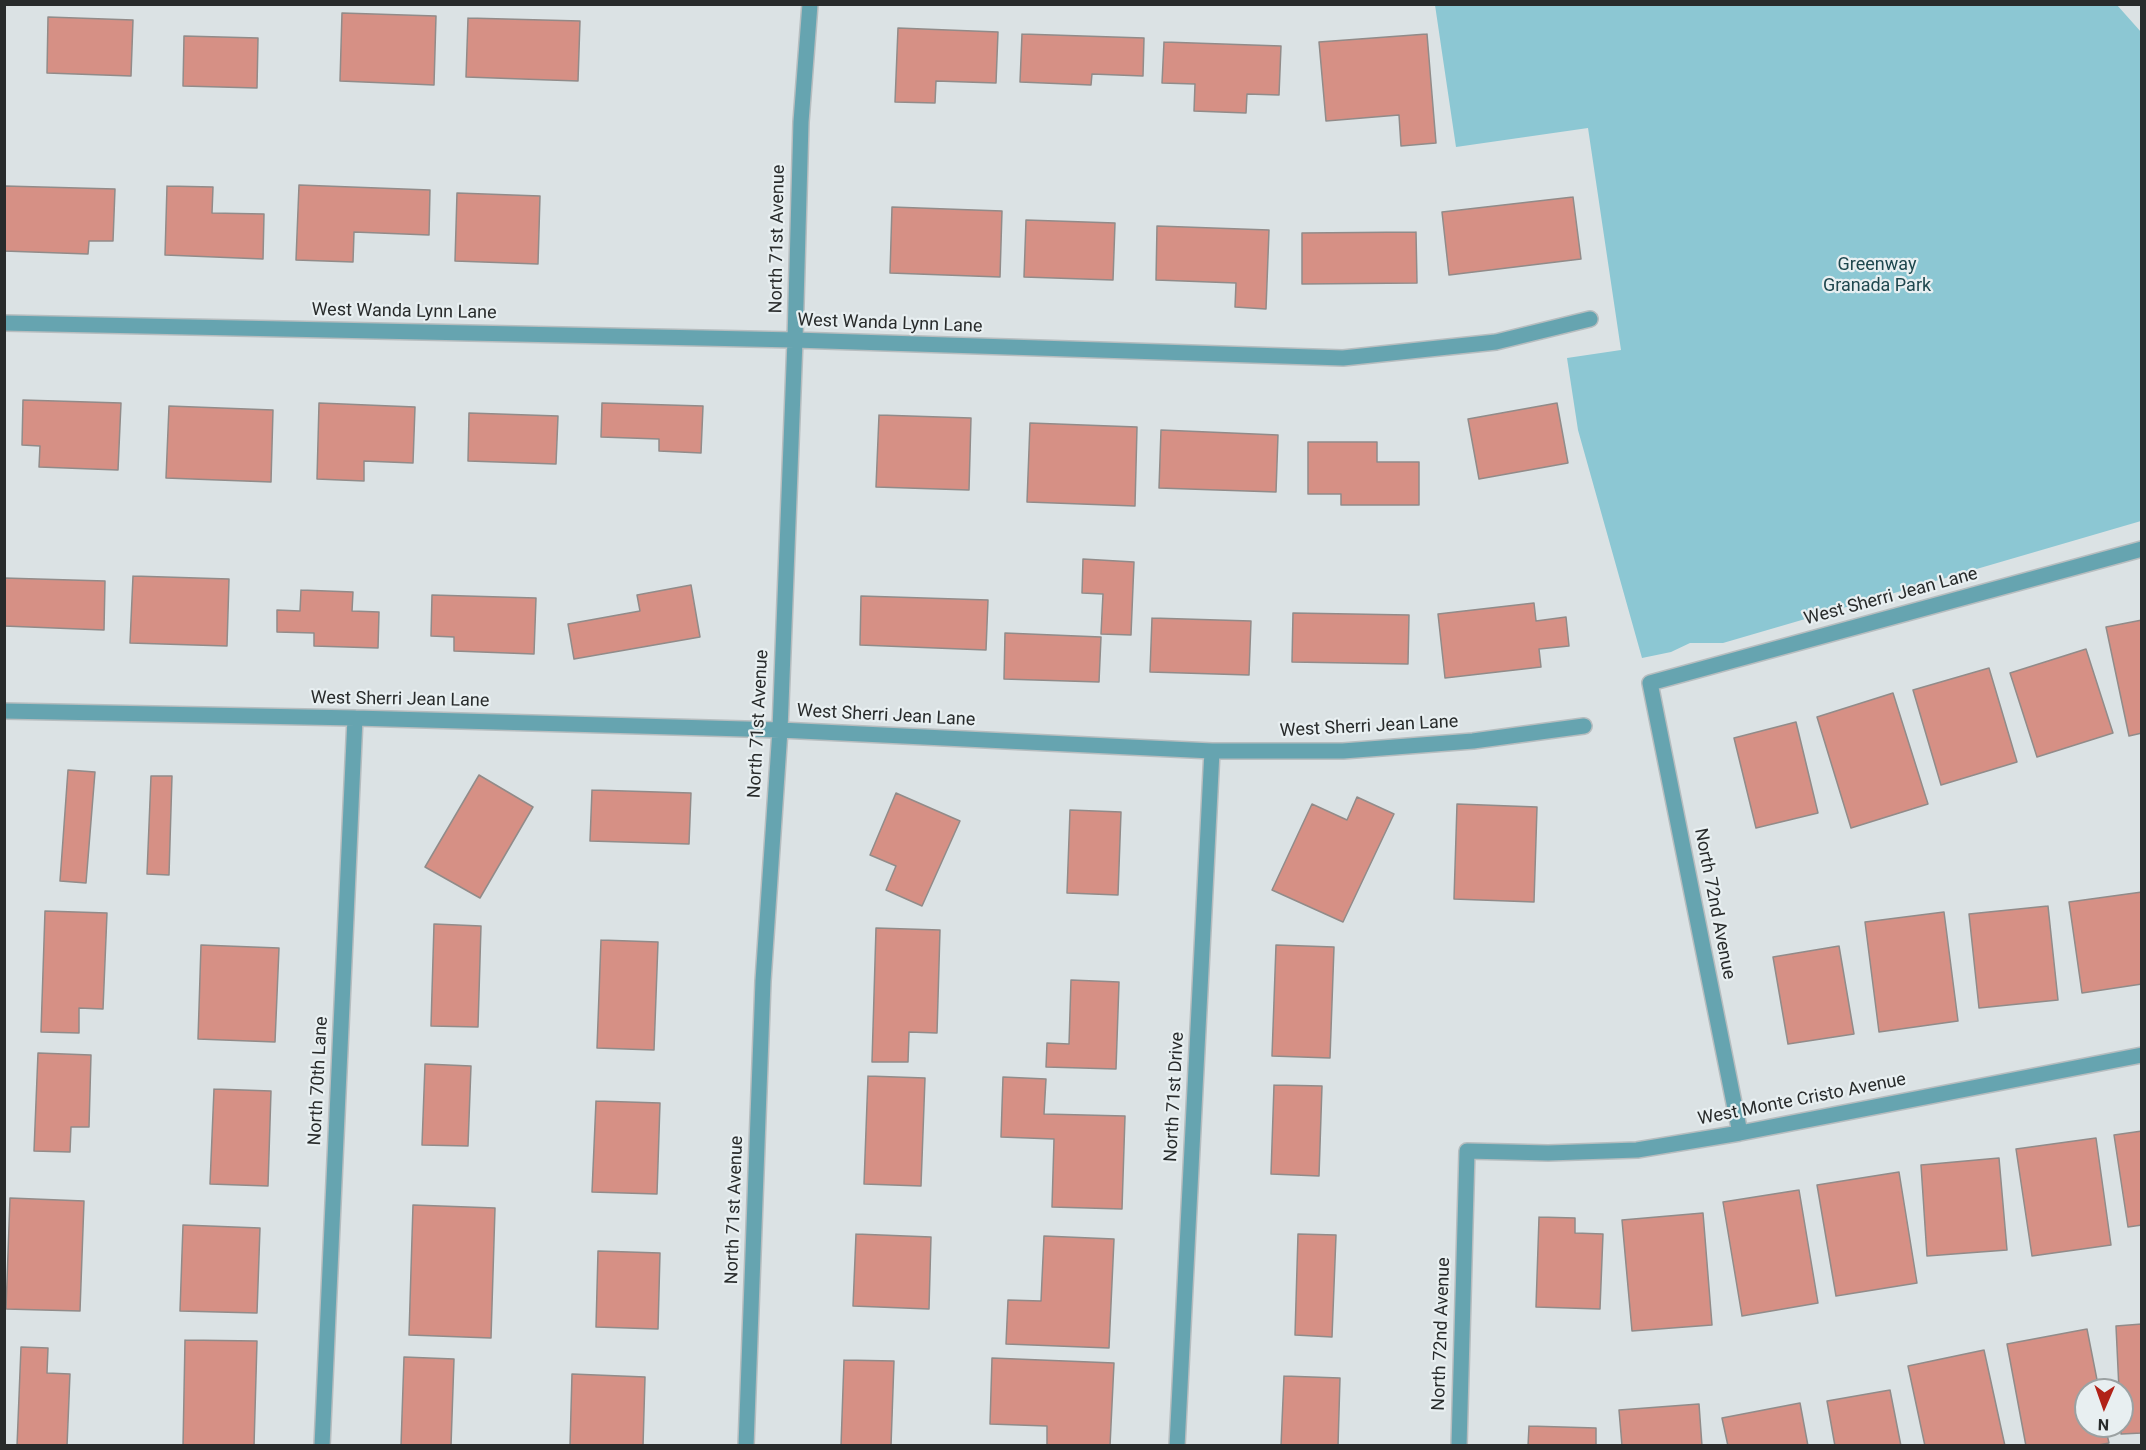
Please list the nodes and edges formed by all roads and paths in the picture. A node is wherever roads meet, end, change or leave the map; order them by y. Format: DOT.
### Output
graph roads {
  1 [pos="810,4"];
  2 [pos="1590,319"];
  3 [pos="4,323"];
  4 [pos="795,340"];
  5 [pos="2142,549"];
  6 [pos="1650,683"];
  7 [pos="4,711"];
  8 [pos="355,718"];
  9 [pos="1584,726"];
  10 [pos="780,730"];
  11 [pos="1212,751"];
  12 [pos="2142,1055"];
  13 [pos="1740,1133"];
  14 [pos="1467,1151"];
  15 [pos="322,1446"];
  16 [pos="746,1446"];
  17 [pos="1177,1446"];
  18 [pos="1459,1446"];
  1 -- 4 [label="street, North 71st Avenue"];
  2 -- 4 [label="street, West Wanda Lynn Lane"];
  3 -- 4 [label="street, West Wanda Lynn Lane"];
  4 -- 10 [label="street, North 71st Avenue"];
  5 -- 6 [label="street, West Sherri Jean Lane"];
  6 -- 13 [label="street, North 72nd Avenue"];
  7 -- 8 [label="street, West Sherri Jean Lane"];
  8 -- 10 [label="street, West Sherri Jean Lane"];
  8 -- 15 [label="street, North 70th Lane"];
  9 -- 11 [label="street, West Sherri Jean Lane"];
  10 -- 11 [label="street, West Sherri Jean Lane"];
  10 -- 16 [label="street, North 71st Avenue"];
  11 -- 17 [label="street, North 71st Drive"];
  12 -- 13 [label="street, West Monte Cristo Avenue"];
  13 -- 14 [label="street, West Monte Cristo Avenue"];
  14 -- 18 [label="street, North 72nd Avenue"];
}
